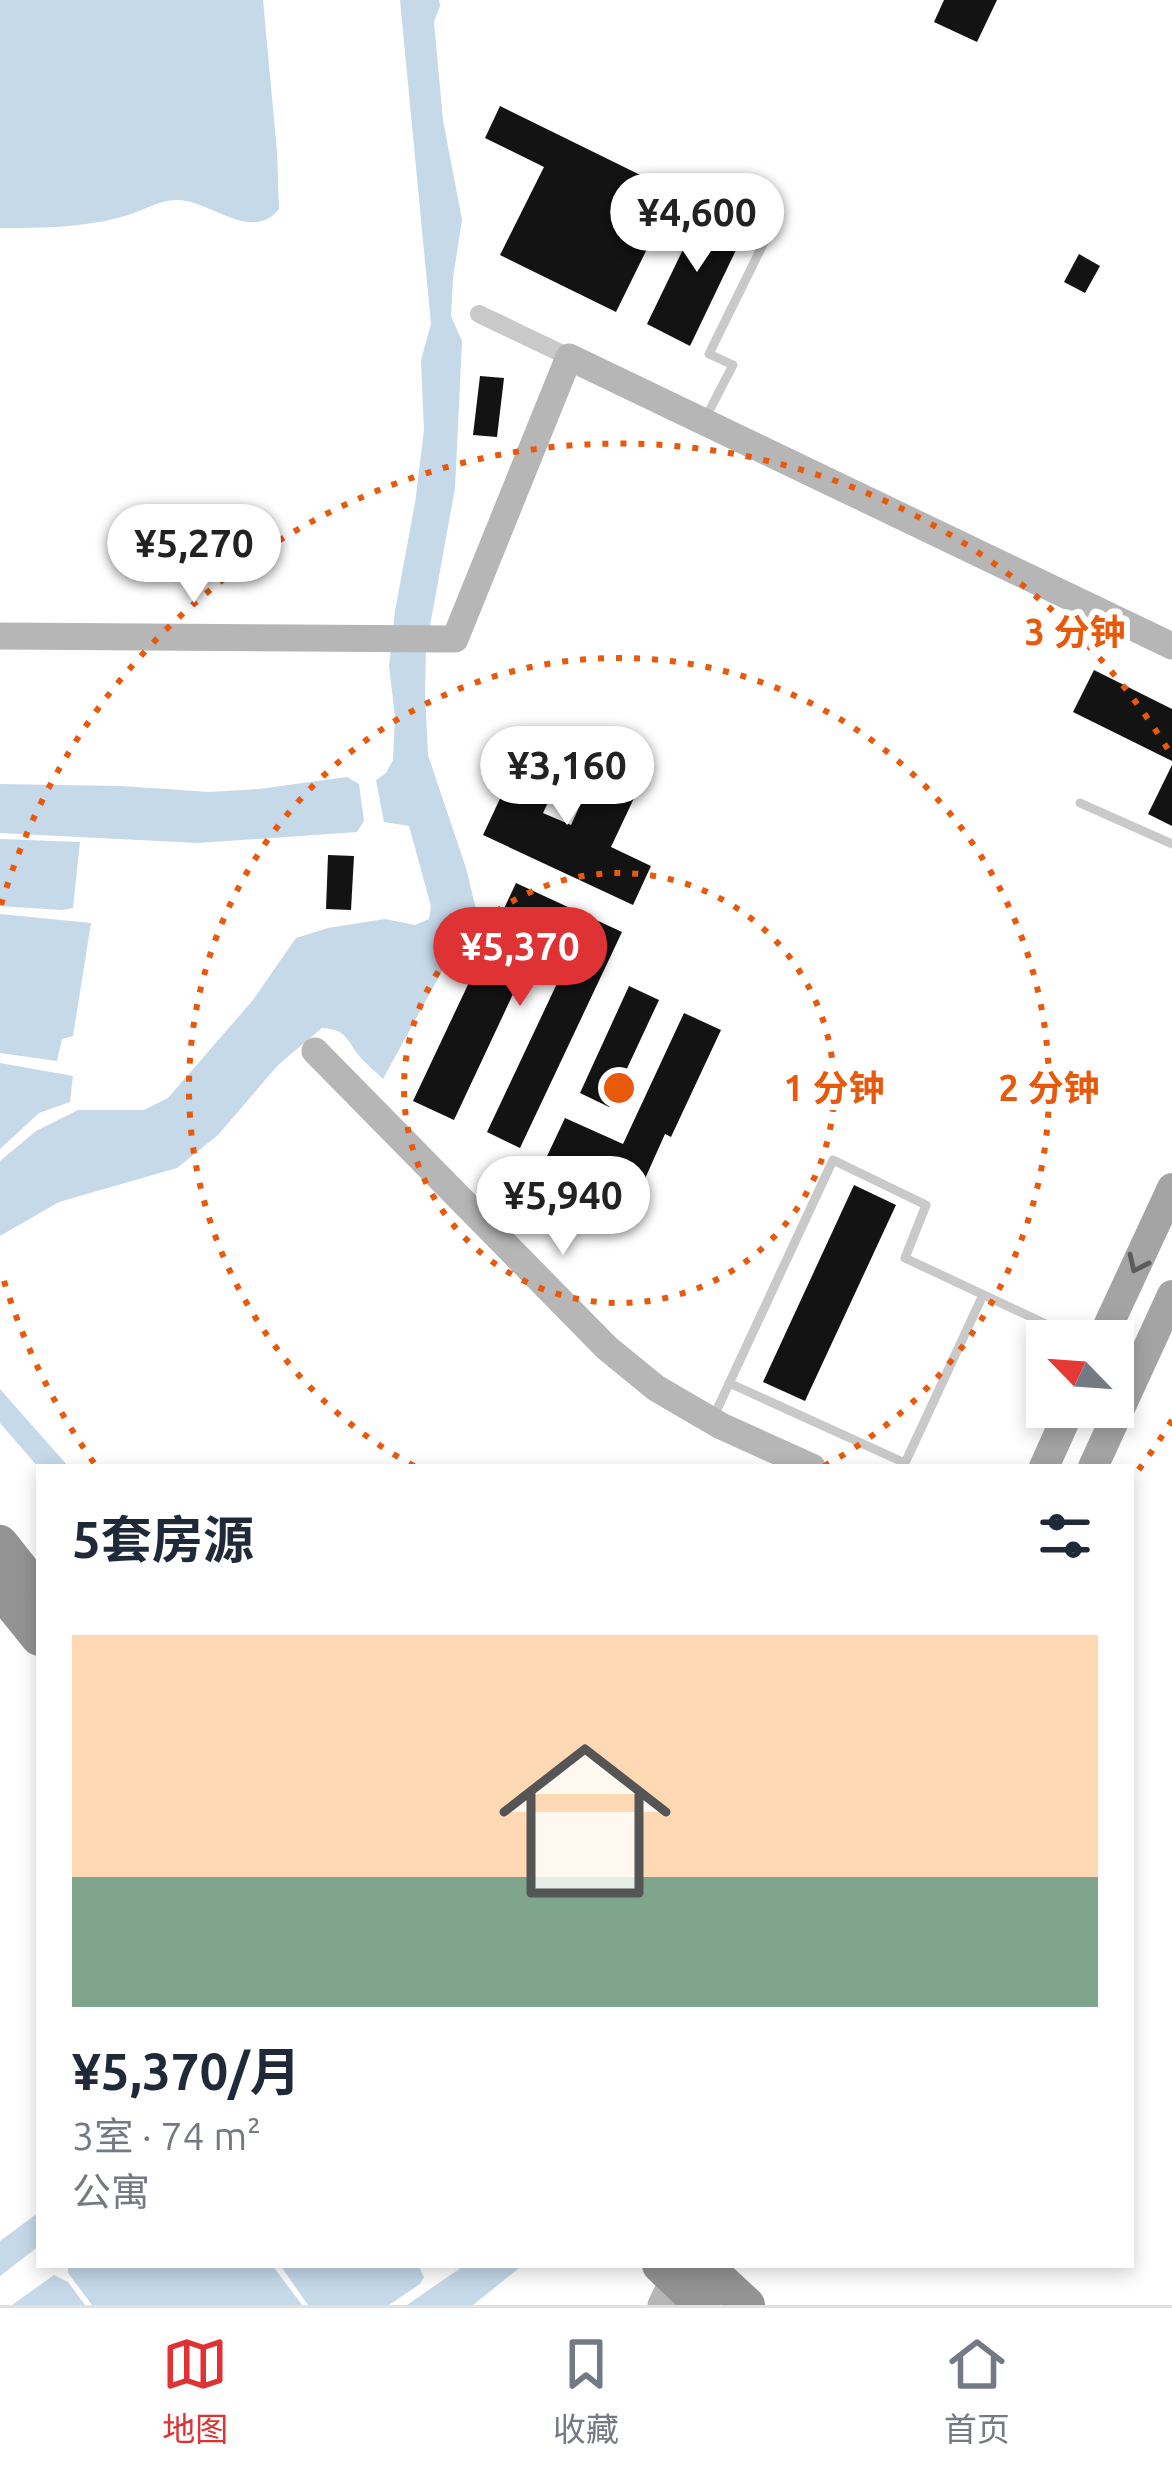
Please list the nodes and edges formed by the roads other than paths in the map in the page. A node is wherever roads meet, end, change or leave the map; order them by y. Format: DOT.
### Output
graph roads {
  1 [pos="704,194"];
  2 [pos="479,314"];
  3 [pos="568,357"];
  4 [pos="704,422"];
  5 [pos="0,636"];
  6 [pos="1172,646"];
  7 [pos="1080,803"];
  8 [pos="1172,844"];
  9 [pos="315,1051"];
  10 [pos="1172,1188"];
  11 [pos="983,1295"];
  12 [pos="1172,1295"];
  13 [pos="1037,1320"];
  14 [pos="1112,1320"];
  15 [pos="729,1384"];
  16 [pos="712,1421"];
  17 [pos="1061,1428"];
  18 [pos="805,1464"];
  19 [pos="1044,1464"];
  20 [pos="1095,1464"];
  21 [pos="0,1543"];
  22 [pos="36,1588"];
  23 [pos="0,1590"];
  24 [pos="36,1634"];
  1 -- 4 [label="lane"];
  2 -- 3 [label="street"];
  3 -- 4 [label="street"];
  3 -- 5 [label="street"];
  4 -- 6 [label="street"];
  7 -- 8 [label="lane"];
  9 -- 16 [label="street"];
  10 -- 14 [label="main road, one-way"];
  11 -- 13 [label="lane"];
  11 -- 15 [label="lane"];
  11 -- 15 [label="lane"];
  12 -- 20 [label="main road"];
  15 -- 16 [label="lane"];
  16 -- 18 [label="street"];
  17 -- 19 [label="main road"];
  21 -- 22 [label="highway"];
  23 -- 24 [label="highway"];
}
